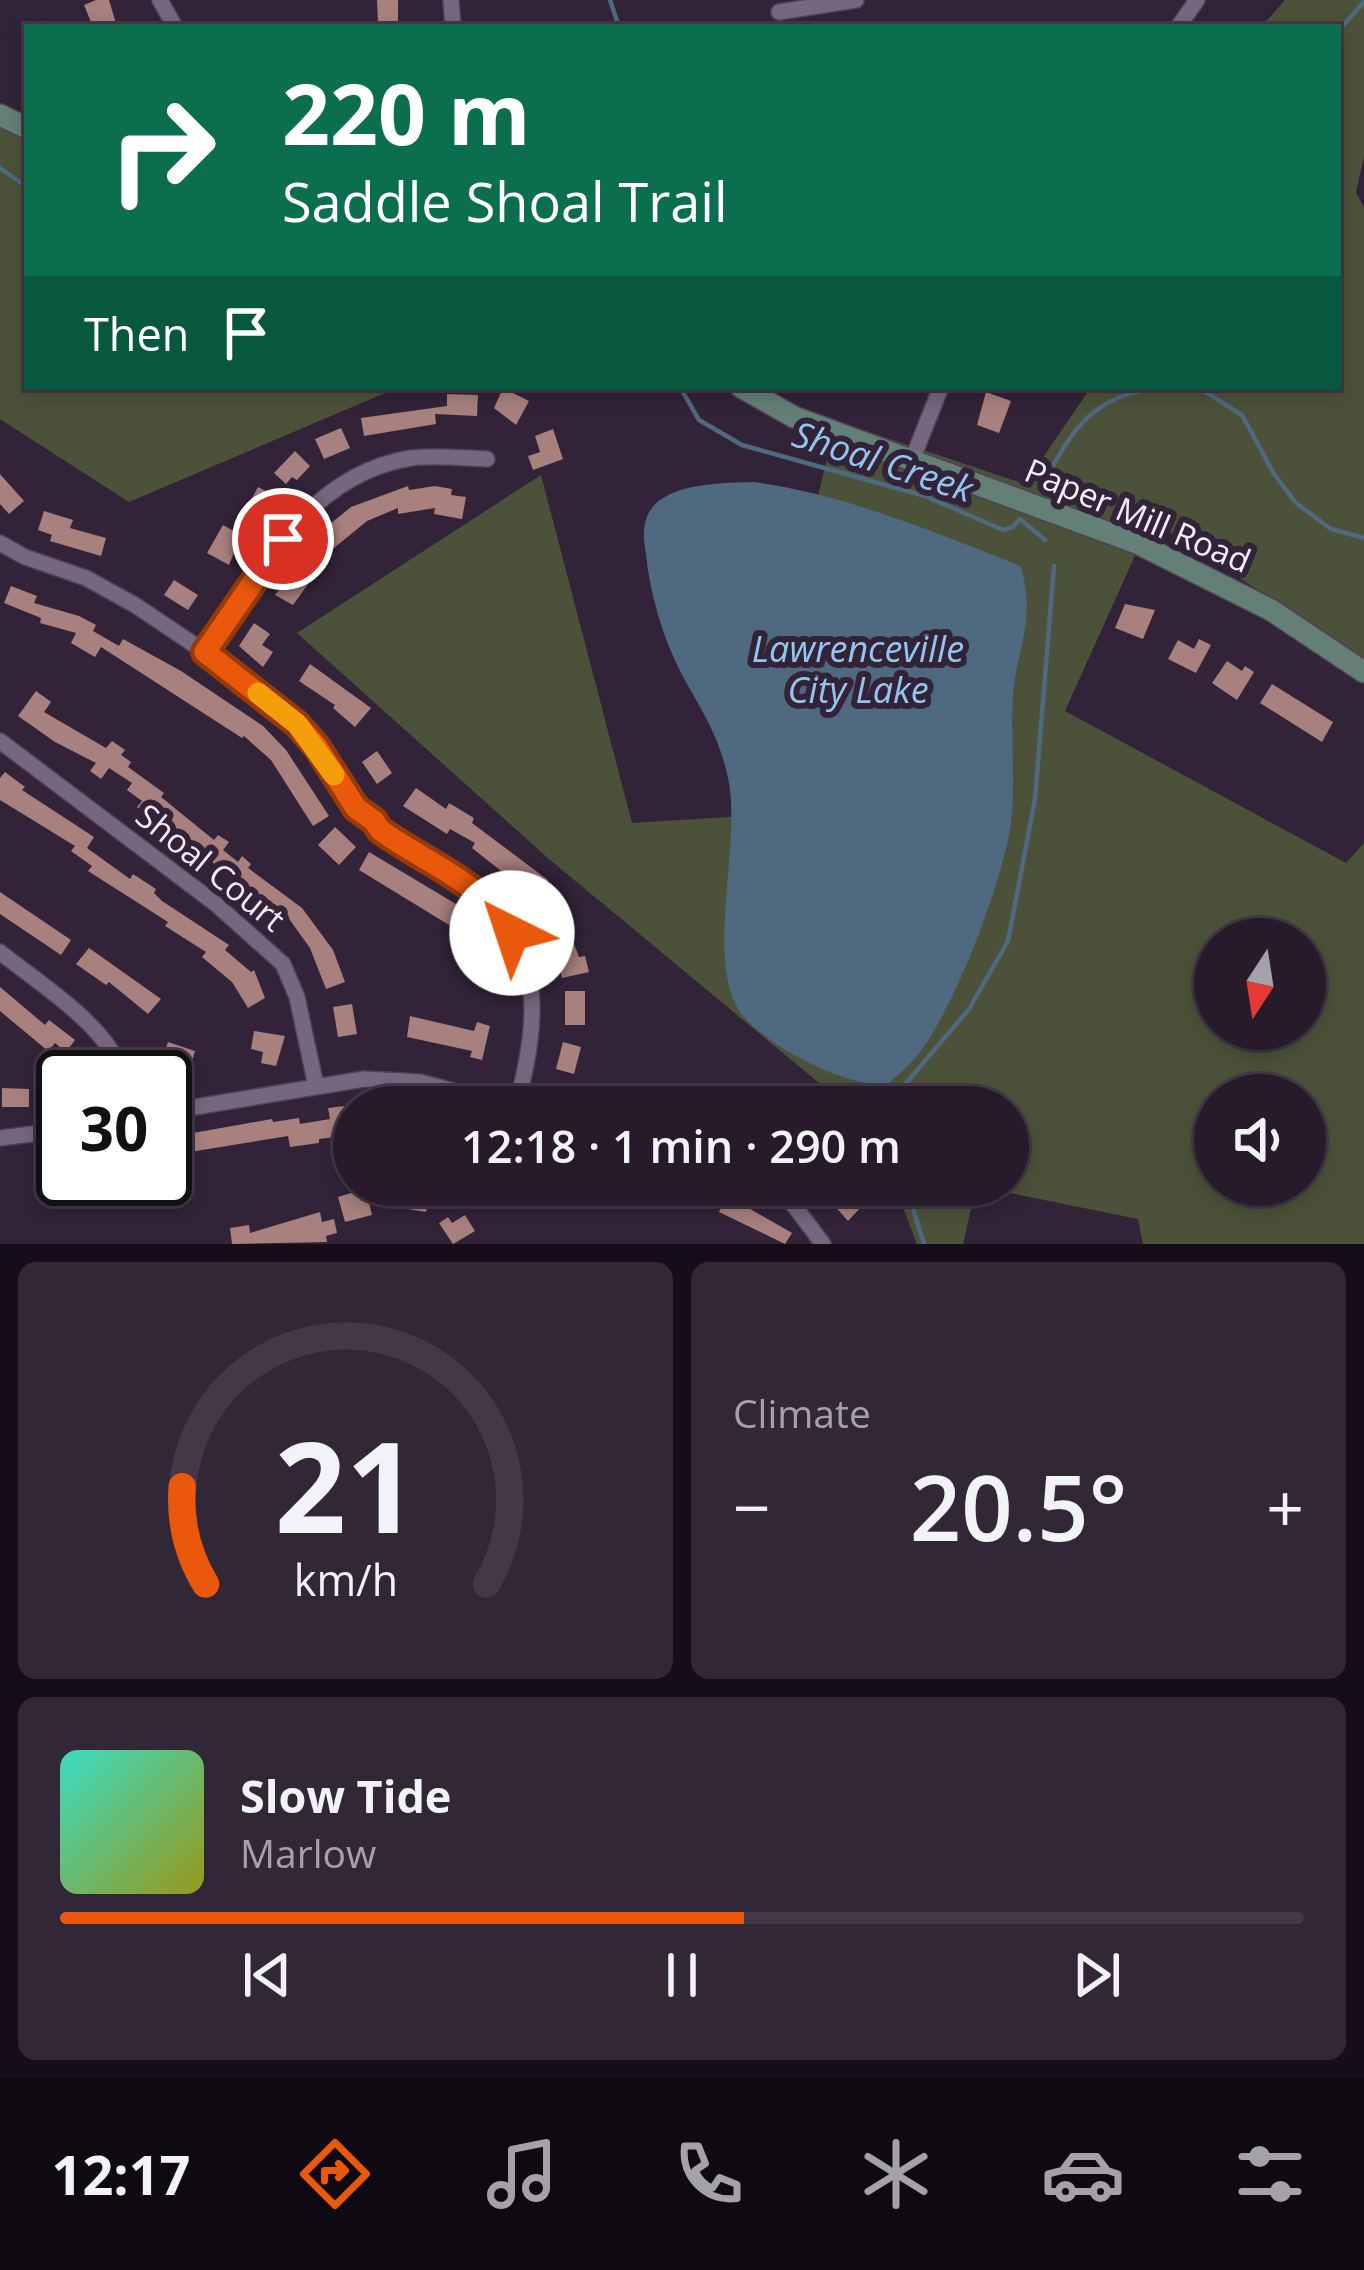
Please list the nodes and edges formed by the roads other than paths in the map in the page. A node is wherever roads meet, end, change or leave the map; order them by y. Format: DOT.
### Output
graph roads {
  1 [pos="856,0"];
  2 [pos="779,13"];
  3 [pos="747,390"];
  4 [pos="940,390"];
  5 [pos="487,459"];
  6 [pos="912,460"];
  7 [pos="0,543"];
  8 [pos="205,652"];
  9 [pos="1364,672"];
  10 [pos="0,741"];
  11 [pos="0,952"];
  12 [pos="111,1050"];
  13 [pos="316,1086"];
  14 [pos="435,1086"];
  15 [pos="520,1086"];
  16 [pos="192,1107"];
  17 [pos="36,1133"];
  18 [pos="0,1138"];
  19 [pos="794,1206"];
  20 [pos="824,1244"];
  1 -- 2 [label="street"];
  3 -- 6 [label="street, Paper Mill Road"];
  4 -- 6 [label="street"];
  5 -- 8 [label="street"];
  6 -- 9 [label="street, Paper Mill Road"];
  7 -- 8 [label="street"];
  8 -- 15 [label="street"];
  10 -- 13 [label="street, Shoal Court"];
  11 -- 12 [label="street"];
  13 -- 14 [label="street"];
  13 -- 16 [label="street"];
  17 -- 18 [label="street"];
  19 -- 20 [label="street"];
}
